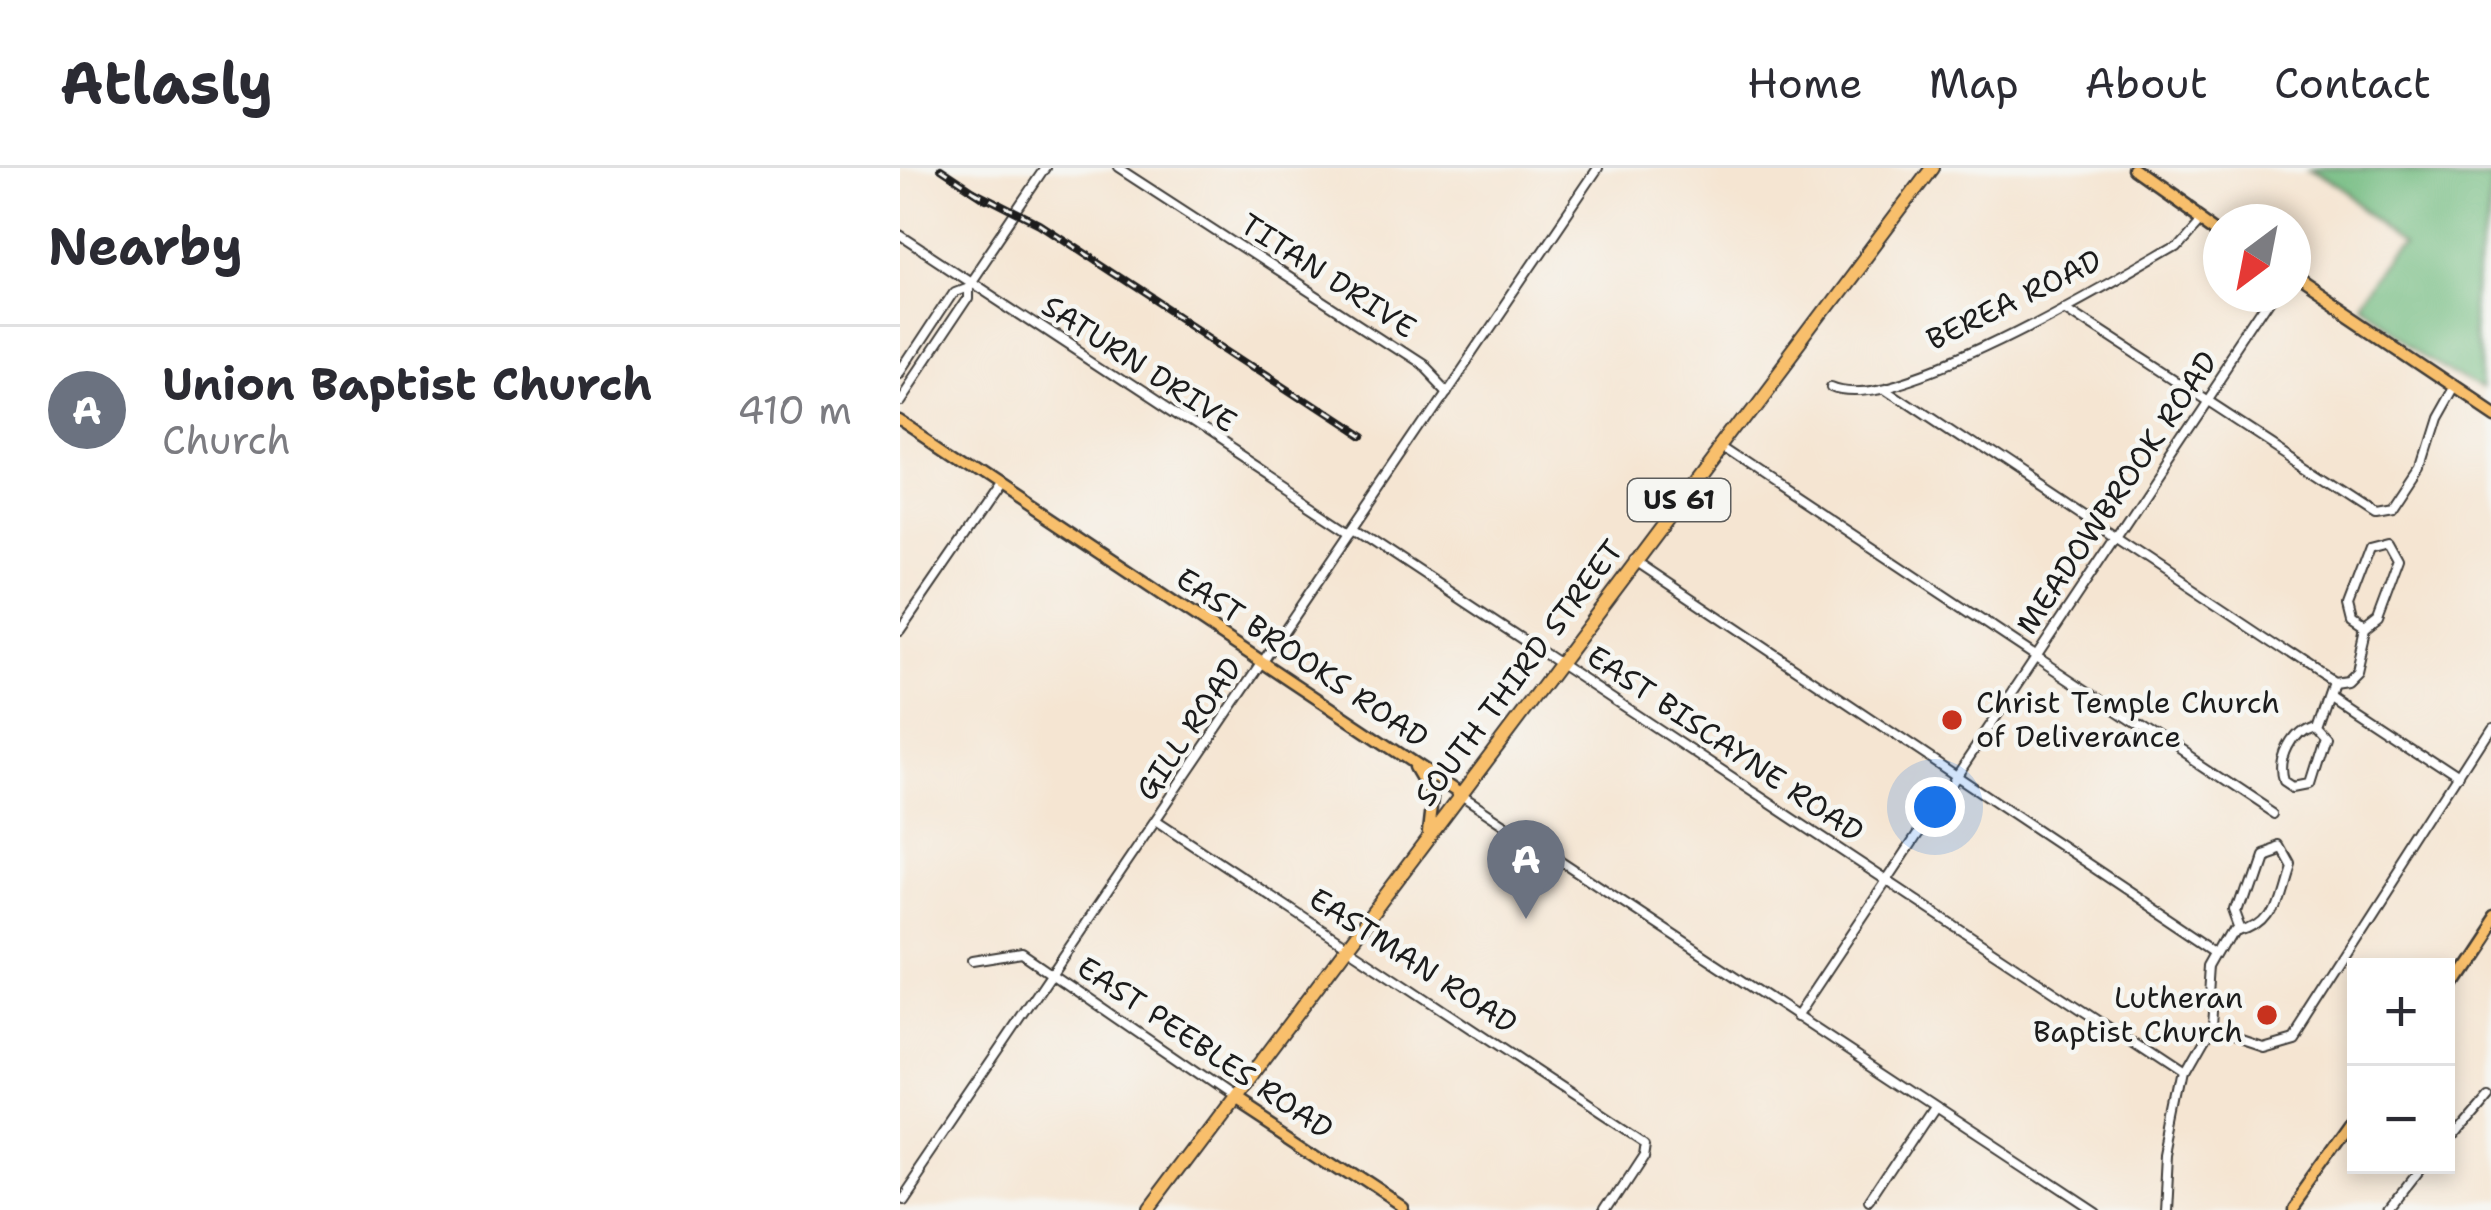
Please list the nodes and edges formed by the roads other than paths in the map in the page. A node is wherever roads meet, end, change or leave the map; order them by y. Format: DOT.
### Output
graph roads {
  1 [pos="1046,168"];
  2 [pos="1118,168"];
  3 [pos="1598,168"];
  4 [pos="1931,168"];
  5 [pos="2132,168"];
  6 [pos="2201,216"];
  7 [pos="900,236"];
  8 [pos="968,283"];
  9 [pos="2311,290"];
  10 [pos="2064,306"];
  11 [pos="2266,312"];
  12 [pos="900,372"];
  13 [pos="1833,383"];
  14 [pos="1887,385"];
  15 [pos="2452,385"];
  16 [pos="1447,391"];
  17 [pos="900,398"];
  18 [pos="2207,401"];
  19 [pos="2491,411"];
  20 [pos="900,420"];
  21 [pos="1720,446"];
  22 [pos="999,485"];
  23 [pos="1353,530"];
  24 [pos="2116,537"];
  25 [pos="1634,560"];
  26 [pos="900,630"];
  27 [pos="2364,630"];
  28 [pos="2037,657"];
  29 [pos="1264,661"];
  30 [pos="1558,662"];
  31 [pos="2332,681"];
  32 [pos="2330,693"];
  33 [pos="2316,727"];
  34 [pos="2491,732"];
  35 [pos="1405,755"];
  36 [pos="1957,777"];
  37 [pos="2461,780"];
  38 [pos="1460,794"];
  39 [pos="2273,814"];
  40 [pos="1156,820"];
  41 [pos="1428,833"];
  42 [pos="1888,881"];
  43 [pos="2491,917"];
  44 [pos="2240,927"];
  45 [pos="1347,946"];
  46 [pos="2221,952"];
  47 [pos="972,961"];
  48 [pos="2455,971"];
  49 [pos="1054,974"];
  50 [pos="1796,1017"];
  51 [pos="2209,1030"];
  52 [pos="2182,1076"];
  53 [pos="2491,1087"];
  54 [pos="1233,1099"];
  55 [pos="1935,1108"];
  56 [pos="2455,1129"];
  57 [pos="2347,1132"];
  58 [pos="2420,1174"];
  59 [pos="900,1196"];
  60 [pos="1384,1205"];
  61 [pos="2078,1206"];
  62 [pos="2396,1208"];
  63 [pos="1149,1210"];
  64 [pos="1403,1210"];
  65 [pos="1604,1210"];
  66 [pos="1868,1210"];
  67 [pos="2090,1210"];
  68 [pos="2163,1210"];
  69 [pos="2291,1210"];
  1 -- 8 [label="street"];
  2 -- 16 [label="street, TITAN DRIVE"];
  3 -- 16 [label="street, GILL ROAD"];
  4 -- 21 [label="highway, SOUTH THIRD STREET / US 61"];
  5 -- 6 [label="main road"];
  6 -- 10 [label="street, BEREA ROAD"];
  7 -- 8 [label="street, SATURN DRIVE"];
  8 -- 12 [label="street"];
  8 -- 17 [label="street"];
  8 -- 23 [label="street, SATURN DRIVE"];
  9 -- 15 [label="main road"];
  10 -- 14 [label="street, BEREA ROAD"];
  10 -- 18 [label="street"];
  11 -- 18 [label="street, MEADOWBROOK ROAD"];
  13 -- 14 [label="street, BEREA ROAD"];
  14 -- 24 [label="street"];
  15 -- 18 [label="street"];
  15 -- 19 [label="main road"];
  16 -- 23 [label="street, GILL ROAD"];
  18 -- 24 [label="street, MEADOWBROOK ROAD"];
  20 -- 22 [label="main road, EAST BROOKS ROAD"];
  21 -- 25 [label="highway, SOUTH THIRD STREET / US 61"];
  21 -- 28 [label="street"];
  22 -- 26 [label="street"];
  22 -- 29 [label="main road, EAST BROOKS ROAD"];
  23 -- 29 [label="street, GILL ROAD"];
  23 -- 30 [label="street, EAST BISCAYNE ROAD"];
  24 -- 28 [label="street, MEADOWBROOK ROAD"];
  24 -- 31 [label="street"];
  25 -- 30 [label="highway, SOUTH THIRD STREET / US 61"];
  25 -- 36 [label="street"];
  27 -- 27 [label="street"];
  27 -- 31 [label="street"];
  28 -- 36 [label="street, MEADOWBROOK ROAD"];
  28 -- 39 [label="street"];
  29 -- 35 [label="main road, EAST BROOKS ROAD"];
  29 -- 40 [label="street, GILL ROAD"];
  30 -- 38 [label="highway, SOUTH THIRD STREET / US 61"];
  30 -- 42 [label="street, EAST BISCAYNE ROAD"];
  31 -- 32 [label="street"];
  32 -- 33 [label="street"];
  32 -- 37 [label="street"];
  33 -- 33 [label="street"];
  34 -- 37 [label="street"];
  35 -- 38 [label="main road, EAST BROOKS ROAD"];
  35 -- 41 [label="main road"];
  36 -- 42 [label="street, MEADOWBROOK ROAD"];
  36 -- 46 [label="street"];
  37 -- 51 [label="street"];
  38 -- 41 [label="highway, SOUTH THIRD STREET / US 61"];
  38 -- 50 [label="street, EAST BROOKS ROAD"];
  40 -- 45 [label="street, EASTMAN ROAD"];
  40 -- 49 [label="street, GILL ROAD"];
  41 -- 45 [label="highway, SOUTH THIRD STREET / US 61"];
  42 -- 50 [label="street, MEADOWBROOK ROAD"];
  42 -- 52 [label="street, EAST BISCAYNE ROAD"];
  43 -- 48 [label="main road"];
  44 -- 44 [label="street"];
  44 -- 46 [label="street"];
  45 -- 54 [label="highway, SOUTH THIRD STREET / US 61"];
  45 -- 65 [label="street, EASTMAN ROAD"];
  46 -- 51 [label="street"];
  47 -- 49 [label="street, EAST PEEBLES ROAD"];
  49 -- 54 [label="street, EAST PEEBLES ROAD"];
  49 -- 59 [label="street, GILL ROAD"];
  50 -- 55 [label="street, EAST BROOKS ROAD"];
  51 -- 52 [label="street"];
  52 -- 68 [label="street"];
  53 -- 56 [label="street"];
  54 -- 60 [label="main road, EAST PEEBLES ROAD"];
  54 -- 63 [label="highway, SOUTH THIRD STREET / US 61"];
  55 -- 61 [label="street, EAST BROOKS ROAD"];
  55 -- 66 [label="street"];
  57 -- 69 [label="main road"];
  58 -- 62 [label="street"];
  60 -- 64 [label="main road, EAST PEEBLES ROAD"];
  61 -- 67 [label="street, EAST BROOKS ROAD"];
}
